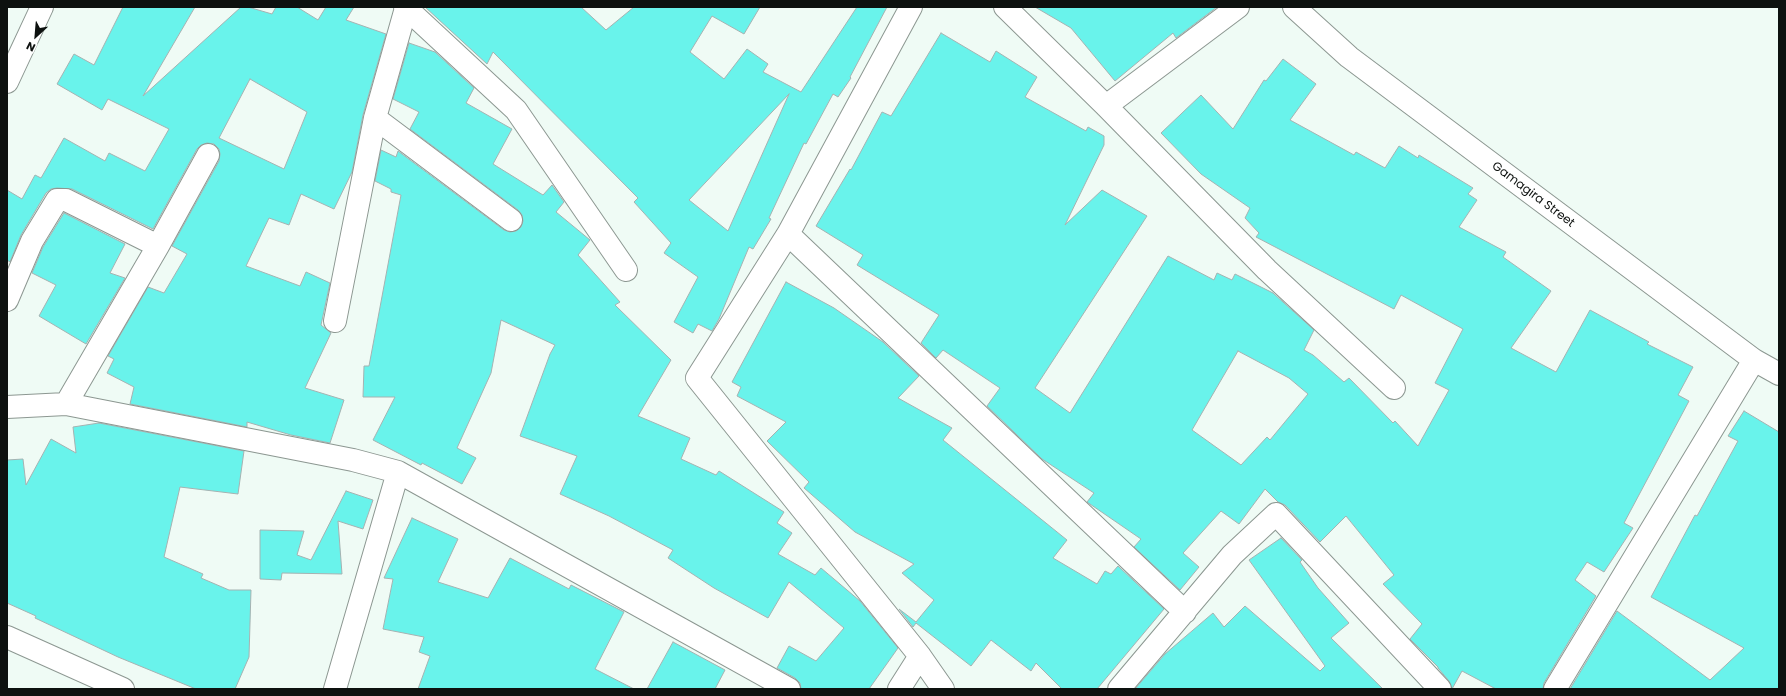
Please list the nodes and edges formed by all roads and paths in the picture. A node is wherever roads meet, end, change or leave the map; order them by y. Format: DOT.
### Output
graph roads {
  1 [pos="42,7"];
  2 [pos="912,7"];
  3 [pos="1005,7"];
  4 [pos="1238,7"];
  5 [pos="1294,7"];
  6 [pos="405,8"];
  7 [pos="7,82"];
  8 [pos="1106,106"];
  9 [pos="375,118"];
  10 [pos="208,155"];
  11 [pos="510,220"];
  12 [pos="788,234"];
  13 [pos="158,246"];
  14 [pos="626,270"];
  15 [pos="7,300"];
  16 [pos="335,321"];
  17 [pos="1754,360"];
  18 [pos="1779,374"];
  19 [pos="1394,388"];
  20 [pos="66,404"];
  21 [pos="7,407"];
  22 [pos="398,472"];
  23 [pos="1184,612"];
  24 [pos="7,637"];
  25 [pos="920,656"];
  26 [pos="123,689"];
  27 [pos="335,689"];
  28 [pos="789,689"];
  29 [pos="899,689"];
  30 [pos="943,689"];
  31 [pos="1119,689"];
  32 [pos="1440,689"];
  33 [pos="1555,689"];
  1 -- 7 [label="street"];
  2 -- 12 [label="street"];
  3 -- 8 [label="street"];
  4 -- 8 [label="street"];
  5 -- 17 [label="street, Gamagira Street"];
  6 -- 9 [label="street"];
  6 -- 14 [label="street"];
  8 -- 19 [label="street"];
  9 -- 11 [label="street"];
  9 -- 16 [label="street"];
  10 -- 13 [label="street"];
  12 -- 23 [label="street"];
  12 -- 25 [label="street"];
  13 -- 15 [label="street"];
  13 -- 20 [label="street"];
  17 -- 18 [label="street, Gamagira Street"];
  17 -- 33 [label="street"];
  20 -- 21 [label="street"];
  20 -- 22 [label="street"];
  22 -- 27 [label="street"];
  22 -- 28 [label="street"];
  23 -- 31 [label="street"];
  23 -- 32 [label="street"];
  24 -- 26 [label="street"];
  25 -- 29 [label="street"];
  25 -- 30 [label="street"];
}
